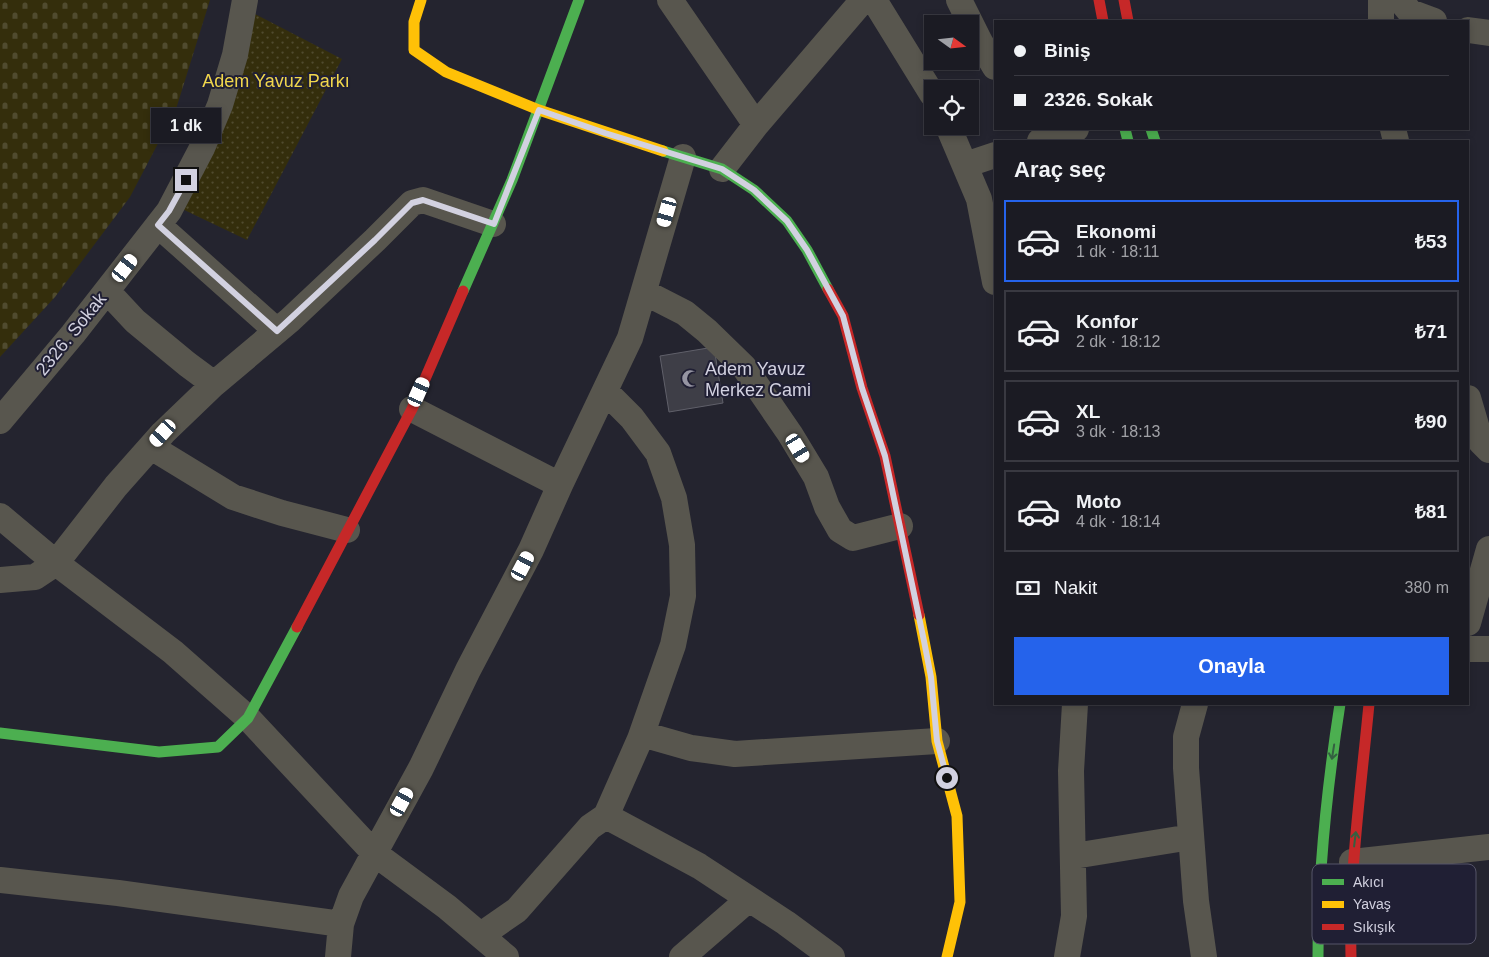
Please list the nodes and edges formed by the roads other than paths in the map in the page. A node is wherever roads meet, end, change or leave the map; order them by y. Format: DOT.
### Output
graph roads {
  1 [pos="245,0"];
  2 [pos="421,0"];
  3 [pos="579,0"];
  4 [pos="670,0"];
  5 [pos="864,0"];
  6 [pos="874,0"];
  7 [pos="959,0"];
  8 [pos="1099,0"];
  9 [pos="1124,0"];
  10 [pos="1381,0"];
  11 [pos="1400,0"];
  12 [pos="1103,20"];
  13 [pos="1128,20"];
  14 [pos="1381,20"];
  15 [pos="1431,20"];
  16 [pos="1469,30"];
  17 [pos="1489,33"];
  18 [pos="994,65"];
  19 [pos="924,81"];
  20 [pos="539,110"];
  21 [pos="756,125"];
  22 [pos="1073,130"];
  23 [pos="952,135"];
  24 [pos="1044,140"];
  25 [pos="994,155"];
  26 [pos="683,158"];
  27 [pos="965,165"];
  28 [pos="722,169"];
  29 [pos="494,224"];
  30 [pos="158,225"];
  31 [pos="994,277"];
  32 [pos="106,291"];
  33 [pos="644,292"];
  34 [pos="277,331"];
  35 [pos="214,384"];
  36 [pos="605,391"];
  37 [pos="1469,401"];
  38 [pos="412,409"];
  39 [pos="0,421"];
  40 [pos="151,447"];
  41 [pos="1489,450"];
  42 [pos="560,485"];
  43 [pos="0,516"];
  44 [pos="900,526"];
  45 [pos="347,530"];
  46 [pos="1489,548"];
  47 [pos="56,563"];
  48 [pos="0,580"];
  49 [pos="1469,619"];
  50 [pos="1469,649"];
  51 [pos="1489,649"];
  52 [pos="1075,705"];
  53 [pos="1195,705"];
  54 [pos="1340,705"];
  55 [pos="1369,705"];
  56 [pos="248,718"];
  57 [pos="0,733"];
  58 [pos="642,734"];
  59 [pos="937,741"];
  60 [pos="606,816"];
  61 [pos="1191,837"];
  62 [pos="1489,847"];
  63 [pos="374,853"];
  64 [pos="1074,856"];
  65 [pos="1352,862"];
  66 [pos="1322,864"];
  67 [pos="0,880"];
  68 [pos="749,899"];
  69 [pos="341,924"];
  70 [pos="480,935"];
  71 [pos="1318,944"];
  72 [pos="1350,944"];
  73 [pos="338,957"];
  74 [pos="506,957"];
  75 [pos="682,957"];
  76 [pos="832,957"];
  77 [pos="947,957"];
  78 [pos="1067,957"];
  79 [pos="1204,957"];
  80 [pos="1318,957"];
  81 [pos="1350,957"];
  1 -- 30 [label="street, 2326. Sokak"];
  2 -- 20 [label="street"];
  3 -- 20 [label="street"];
  4 -- 21 [label="street"];
  5 -- 21 [label="street"];
  6 -- 19 [label="street"];
  7 -- 18 [label="street"];
  8 -- 12 [label="street"];
  9 -- 13 [label="street"];
  10 -- 14 [label="street"];
  11 -- 15 [label="street"];
  16 -- 17 [label="street"];
  20 -- 26 [label="street"];
  20 -- 29 [label="street"];
  21 -- 28 [label="street"];
  22 -- 24 [label="street"];
  23 -- 27 [label="street"];
  25 -- 27 [label="street"];
  26 -- 28 [label="street"];
  26 -- 33 [label="street"];
  27 -- 31 [label="street"];
  28 -- 44 [label="street"];
  29 -- 34 [label="street"];
  29 -- 38 [label="street"];
  30 -- 32 [label="street, 2326. Sokak"];
  30 -- 34 [label="street"];
  32 -- 35 [label="street"];
  32 -- 39 [label="street, 2326. Sokak"];
  33 -- 36 [label="street"];
  33 -- 44 [label="street"];
  34 -- 35 [label="street"];
  35 -- 40 [label="street"];
  36 -- 42 [label="street"];
  36 -- 58 [label="street"];
  37 -- 41 [label="street"];
  38 -- 42 [label="street"];
  38 -- 45 [label="street"];
  40 -- 45 [label="street"];
  40 -- 47 [label="street"];
  42 -- 63 [label="street"];
  43 -- 47 [label="street"];
  44 -- 59 [label="street"];
  45 -- 56 [label="street"];
  46 -- 49 [label="street"];
  47 -- 48 [label="street"];
  47 -- 56 [label="street"];
  50 -- 51 [label="street"];
  52 -- 64 [label="street"];
  53 -- 61 [label="street"];
  54 -- 66 [label="street, one-way"];
  65 -- 55 [label="street, one-way"];
  56 -- 57 [label="street"];
  56 -- 63 [label="street"];
  58 -- 59 [label="street"];
  58 -- 60 [label="street"];
  59 -- 77 [label="street"];
  60 -- 68 [label="street"];
  60 -- 70 [label="street"];
  61 -- 64 [label="street"];
  61 -- 79 [label="street"];
  62 -- 65 [label="street"];
  63 -- 69 [label="street"];
  63 -- 70 [label="street"];
  64 -- 78 [label="street"];
  67 -- 69 [label="street"];
  68 -- 75 [label="street"];
  68 -- 76 [label="street"];
  69 -- 73 [label="street"];
  70 -- 74 [label="street"];
  71 -- 80 [label="street, one-way"];
  72 -- 81 [label="street"];
}
